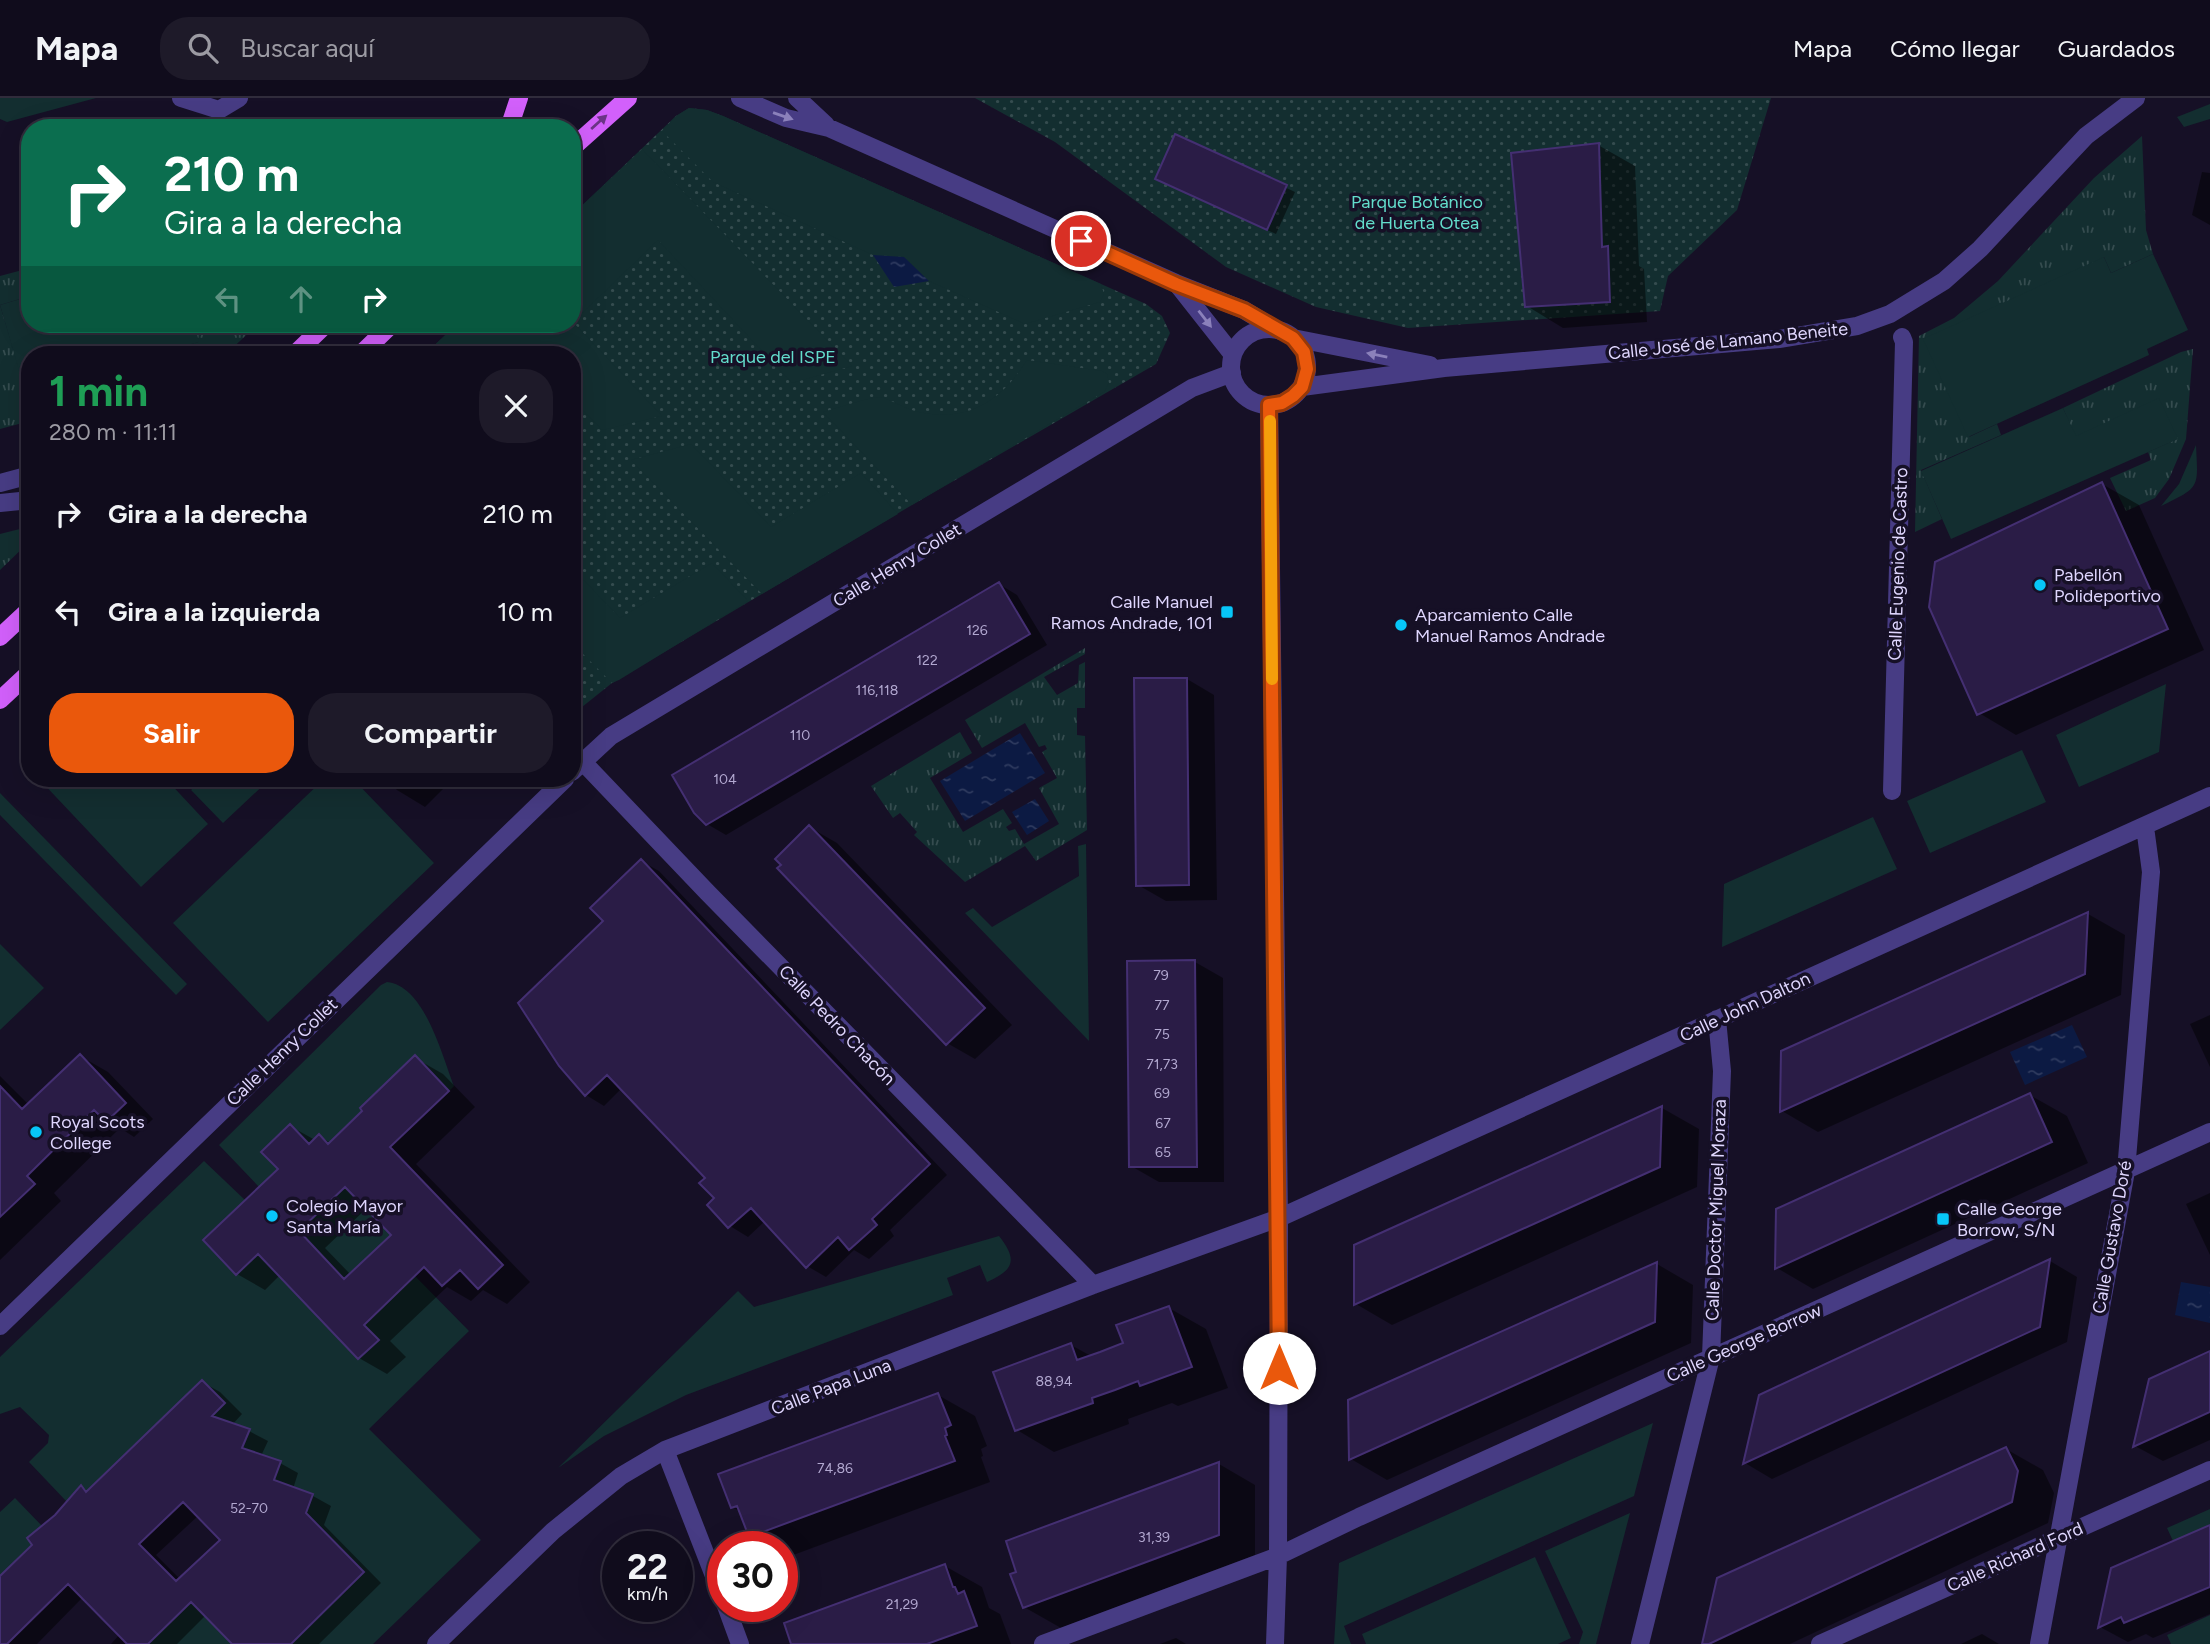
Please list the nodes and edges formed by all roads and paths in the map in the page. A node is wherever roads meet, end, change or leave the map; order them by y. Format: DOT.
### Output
graph roads {
  1 [pos="181,98"];
  2 [pos="239,98"];
  3 [pos="519,98"];
  4 [pos="628,98"];
  5 [pos="740,98"];
  6 [pos="797,98"];
  7 [pos="2136,98"];
  8 [pos="512,119"];
  9 [pos="829,128"];
  10 [pos="581,139"];
  11 [pos="1176,284"];
  12 [pos="317,333"];
  13 [pos="383,333"];
  14 [pos="1285,334"];
  15 [pos="1902,337"];
  16 [pos="304,346"];
  17 [pos="370,346"];
  18 [pos="1232,364"];
  19 [pos="1444,368"];
  20 [pos="1302,387"];
  21 [pos="1269,405"];
  22 [pos="21,477"];
  23 [pos="0,483"];
  24 [pos="21,501"];
  25 [pos="0,503"];
  26 [pos="21,617"];
  27 [pos="0,637"];
  28 [pos="21,681"];
  29 [pos="0,701"];
  30 [pos="581,764"];
  31 [pos="581,770"];
  32 [pos="557,787"];
  33 [pos="1892,791"];
  34 [pos="2210,796"];
  35 [pos="2145,827"];
  36 [pos="1717,1019"];
  37 [pos="2210,1132"];
  38 [pos="2126,1171"];
  39 [pos="1279,1218"];
  40 [pos="1093,1285"];
  41 [pos="0,1325"];
  42 [pos="1711,1357"];
  43 [pos="665,1450"];
  44 [pos="2210,1470"];
  45 [pos="2058,1538"];
  46 [pos="1278,1556"];
  47 [pos="707,1558"];
  48 [pos="732,1622"];
  49 [pos="436,1644"];
  50 [pos="740,1644"];
  51 [pos="1043,1644"];
  52 [pos="1275,1644"];
  53 [pos="1640,1644"];
  54 [pos="1821,1644"];
  55 [pos="2039,1644"];
  1 -- 2 [label="street"];
  3 -- 8 [label="main road"];
  10 -- 4 [label="main road, one-way"];
  5 -- 9 [label="street, Calle José de Lamano Beneite, one-way"];
  6 -- 9 [label="street, Calle José de Lamano Beneite"];
  7 -- 19 [label="street, Calle José de Lamano Beneite"];
  9 -- 11 [label="street, Calle José de Lamano Beneite"];
  11 -- 14 [label="street, Calle José de Lamano Beneite"];
  11 -- 18 [label="street, Calle José de Lamano Beneite, one-way"];
  12 -- 16 [label="main road"];
  13 -- 17 [label="main road"];
  14 -- 18 [label="street"];
  19 -- 14 [label="street, Calle José de Lamano Beneite, one-way"];
  14 -- 20 [label="street"];
  15 -- 33 [label="street, Calle Eugenio de Castro"];
  18 -- 21 [label="street"];
  18 -- 30 [label="street, Calle Henry Collet"];
  19 -- 20 [label="street, Calle José de Lamano Beneite"];
  20 -- 21 [label="street"];
  21 -- 39 [label="street"];
  22 -- 23 [label="street"];
  24 -- 25 [label="street"];
  26 -- 27 [label="main road"];
  28 -- 29 [label="main road"];
  31 -- 40 [label="street, Calle Pedro Chacón"];
  32 -- 41 [label="street, Calle Henry Collet"];
  34 -- 35 [label="street, Calle John Dalton"];
  35 -- 36 [label="street, Calle John Dalton"];
  35 -- 38 [label="street, Calle Gustavo Doré"];
  36 -- 39 [label="street, Calle John Dalton"];
  36 -- 42 [label="street, Calle Doctor Miguel Moraza"];
  37 -- 38 [label="street, Calle George Borrow"];
  38 -- 42 [label="street, Calle George Borrow"];
  38 -- 45 [label="street, Calle Gustavo Doré"];
  39 -- 40 [label="street, Calle Papa Luna"];
  39 -- 46 [label="street"];
  40 -- 43 [label="street, Calle Papa Luna"];
  42 -- 46 [label="street, Calle George Borrow"];
  42 -- 53 [label="street, Calle Doctor Miguel Moraza"];
  43 -- 47 [label="street"];
  43 -- 49 [label="street, Calle Papa Luna"];
  44 -- 45 [label="street, Calle Richard Ford"];
  45 -- 54 [label="street, Calle Richard Ford"];
  45 -- 55 [label="street, Calle Gustavo Doré"];
  46 -- 51 [label="street, Calle George Borrow"];
  46 -- 52 [label="street"];
  48 -- 50 [label="street"];
}
